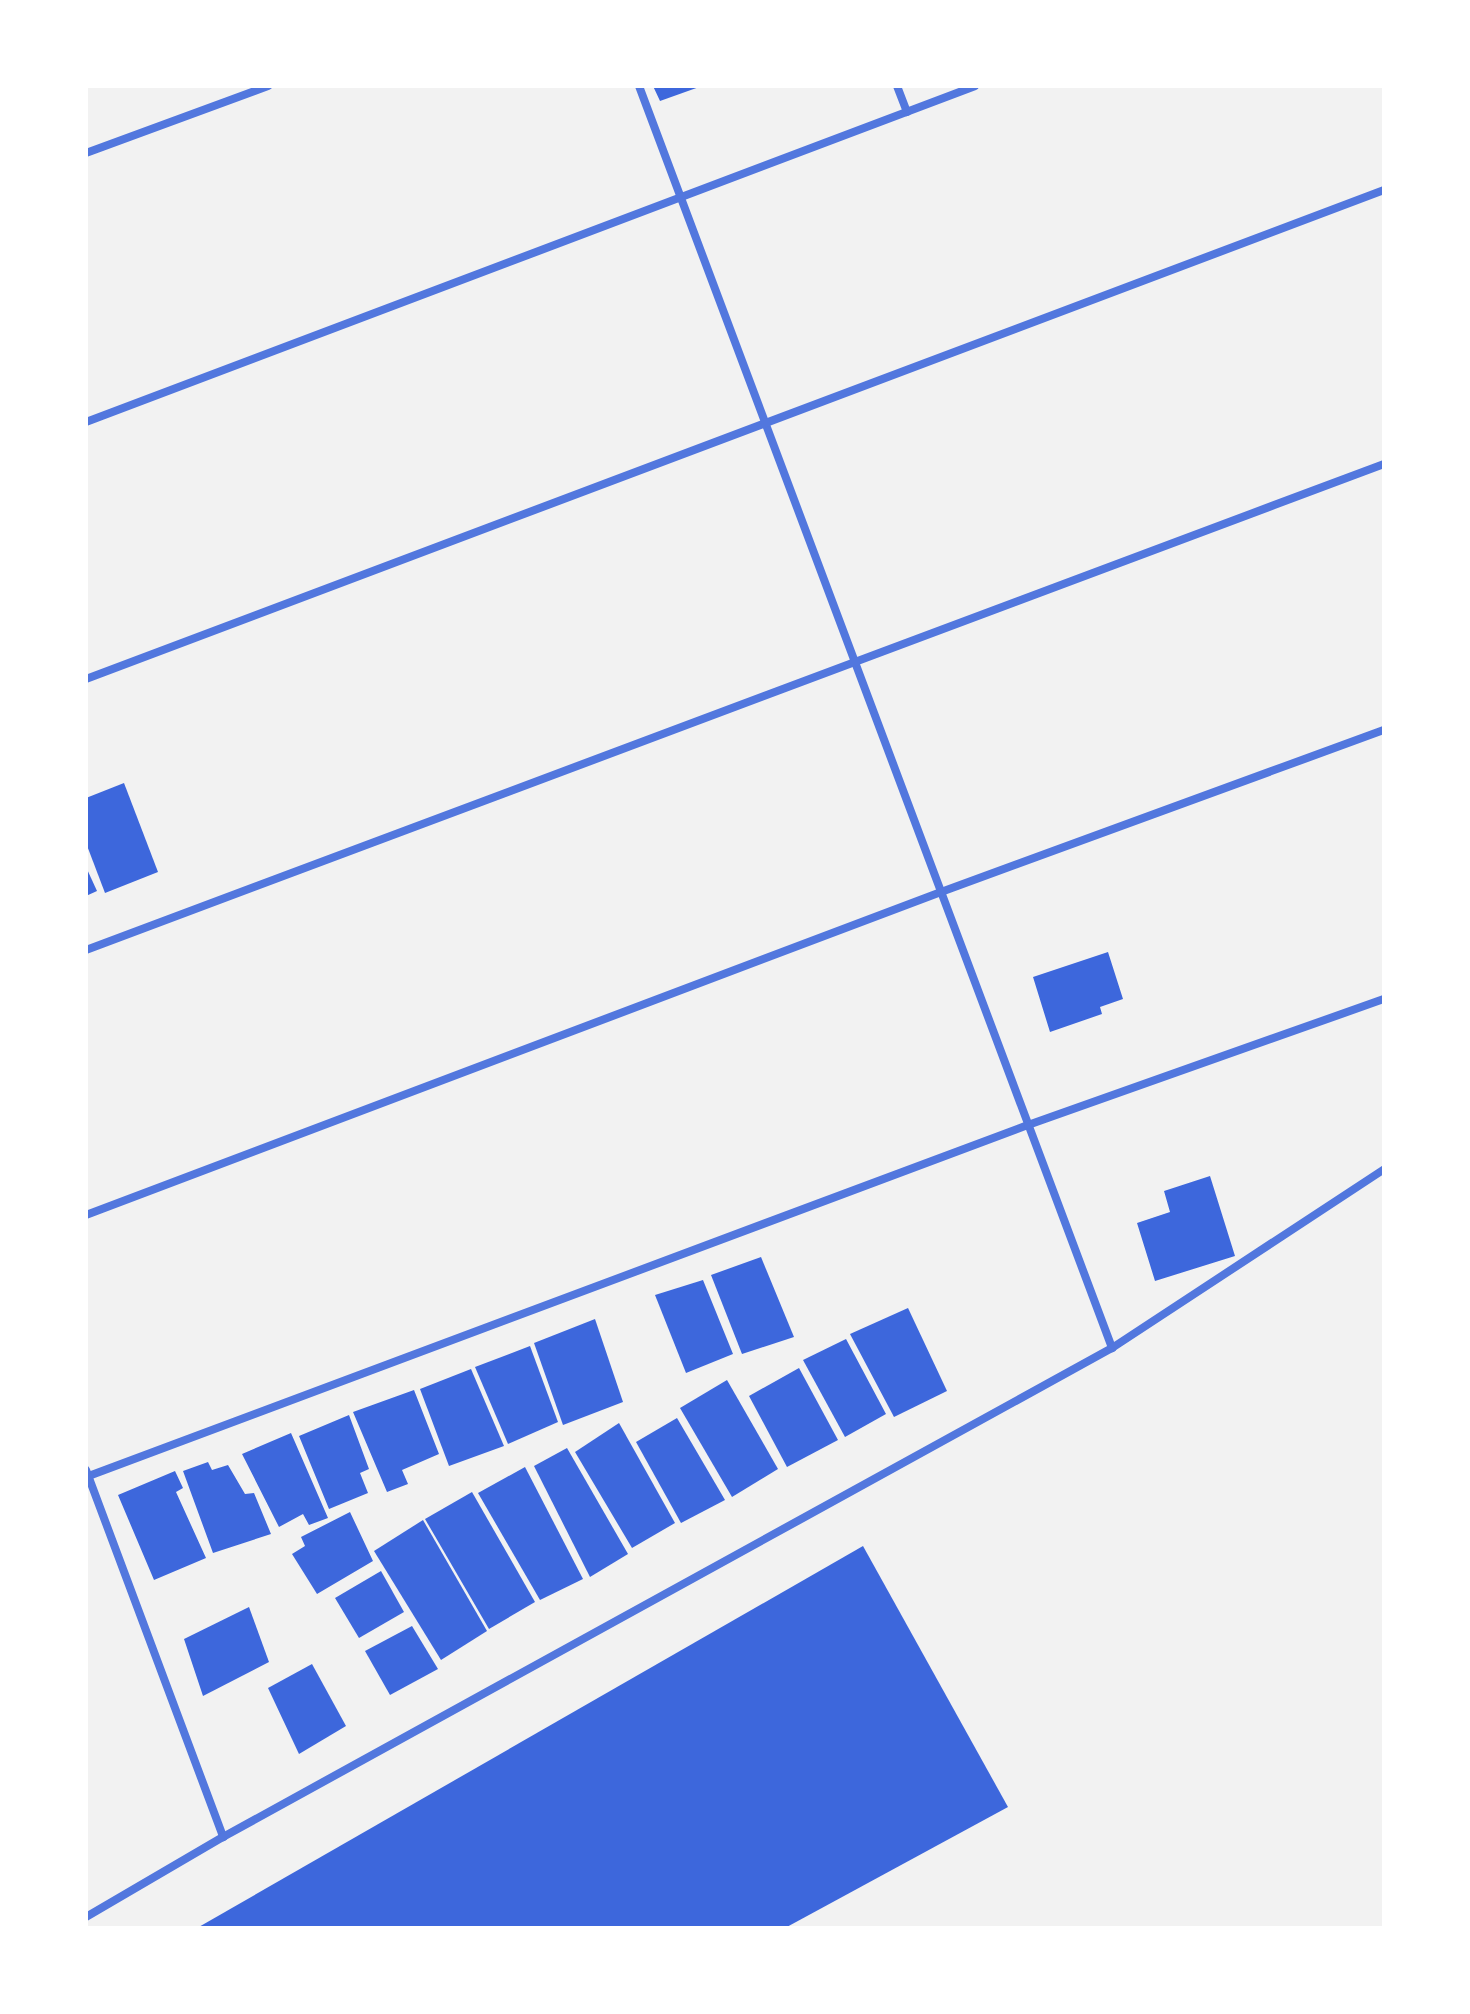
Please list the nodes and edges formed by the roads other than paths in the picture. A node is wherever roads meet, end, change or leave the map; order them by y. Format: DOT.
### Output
graph roads {
  1 [pos="268,86"];
  2 [pos="639,86"];
  3 [pos="897,86"];
  4 [pos="975,86"];
  5 [pos="907,112"];
  6 [pos="86,153"];
  7 [pos="1384,190"];
  8 [pos="680,197"];
  9 [pos="86,422"];
  10 [pos="765,423"];
  11 [pos="1384,464"];
  12 [pos="854,660"];
  13 [pos="86,679"];
  14 [pos="1384,730"];
  15 [pos="941,892"];
  16 [pos="86,950"];
  17 [pos="1384,999"];
  18 [pos="1028,1125"];
  19 [pos="1384,1169"];
  20 [pos="86,1215"];
  21 [pos="1112,1348"];
  22 [pos="87,1475"];
  23 [pos="223,1837"];
  24 [pos="86,1917"];
  1 -- 6 [label="street"];
  2 -- 8 [label="street"];
  3 -- 5 [label="street"];
  4 -- 5 [label="street"];
  5 -- 8 [label="street"];
  7 -- 10 [label="street"];
  8 -- 9 [label="street"];
  8 -- 10 [label="street"];
  10 -- 12 [label="street"];
  10 -- 13 [label="street"];
  11 -- 12 [label="street"];
  12 -- 15 [label="street"];
  12 -- 16 [label="street"];
  14 -- 15 [label="street"];
  15 -- 18 [label="street"];
  15 -- 20 [label="street"];
  17 -- 18 [label="street"];
  18 -- 21 [label="street"];
  18 -- 22 [label="street"];
  19 -- 21 [label="street"];
  21 -- 23 [label="street"];
  22 -- 23 [label="street"];
  23 -- 24 [label="street"];
}
